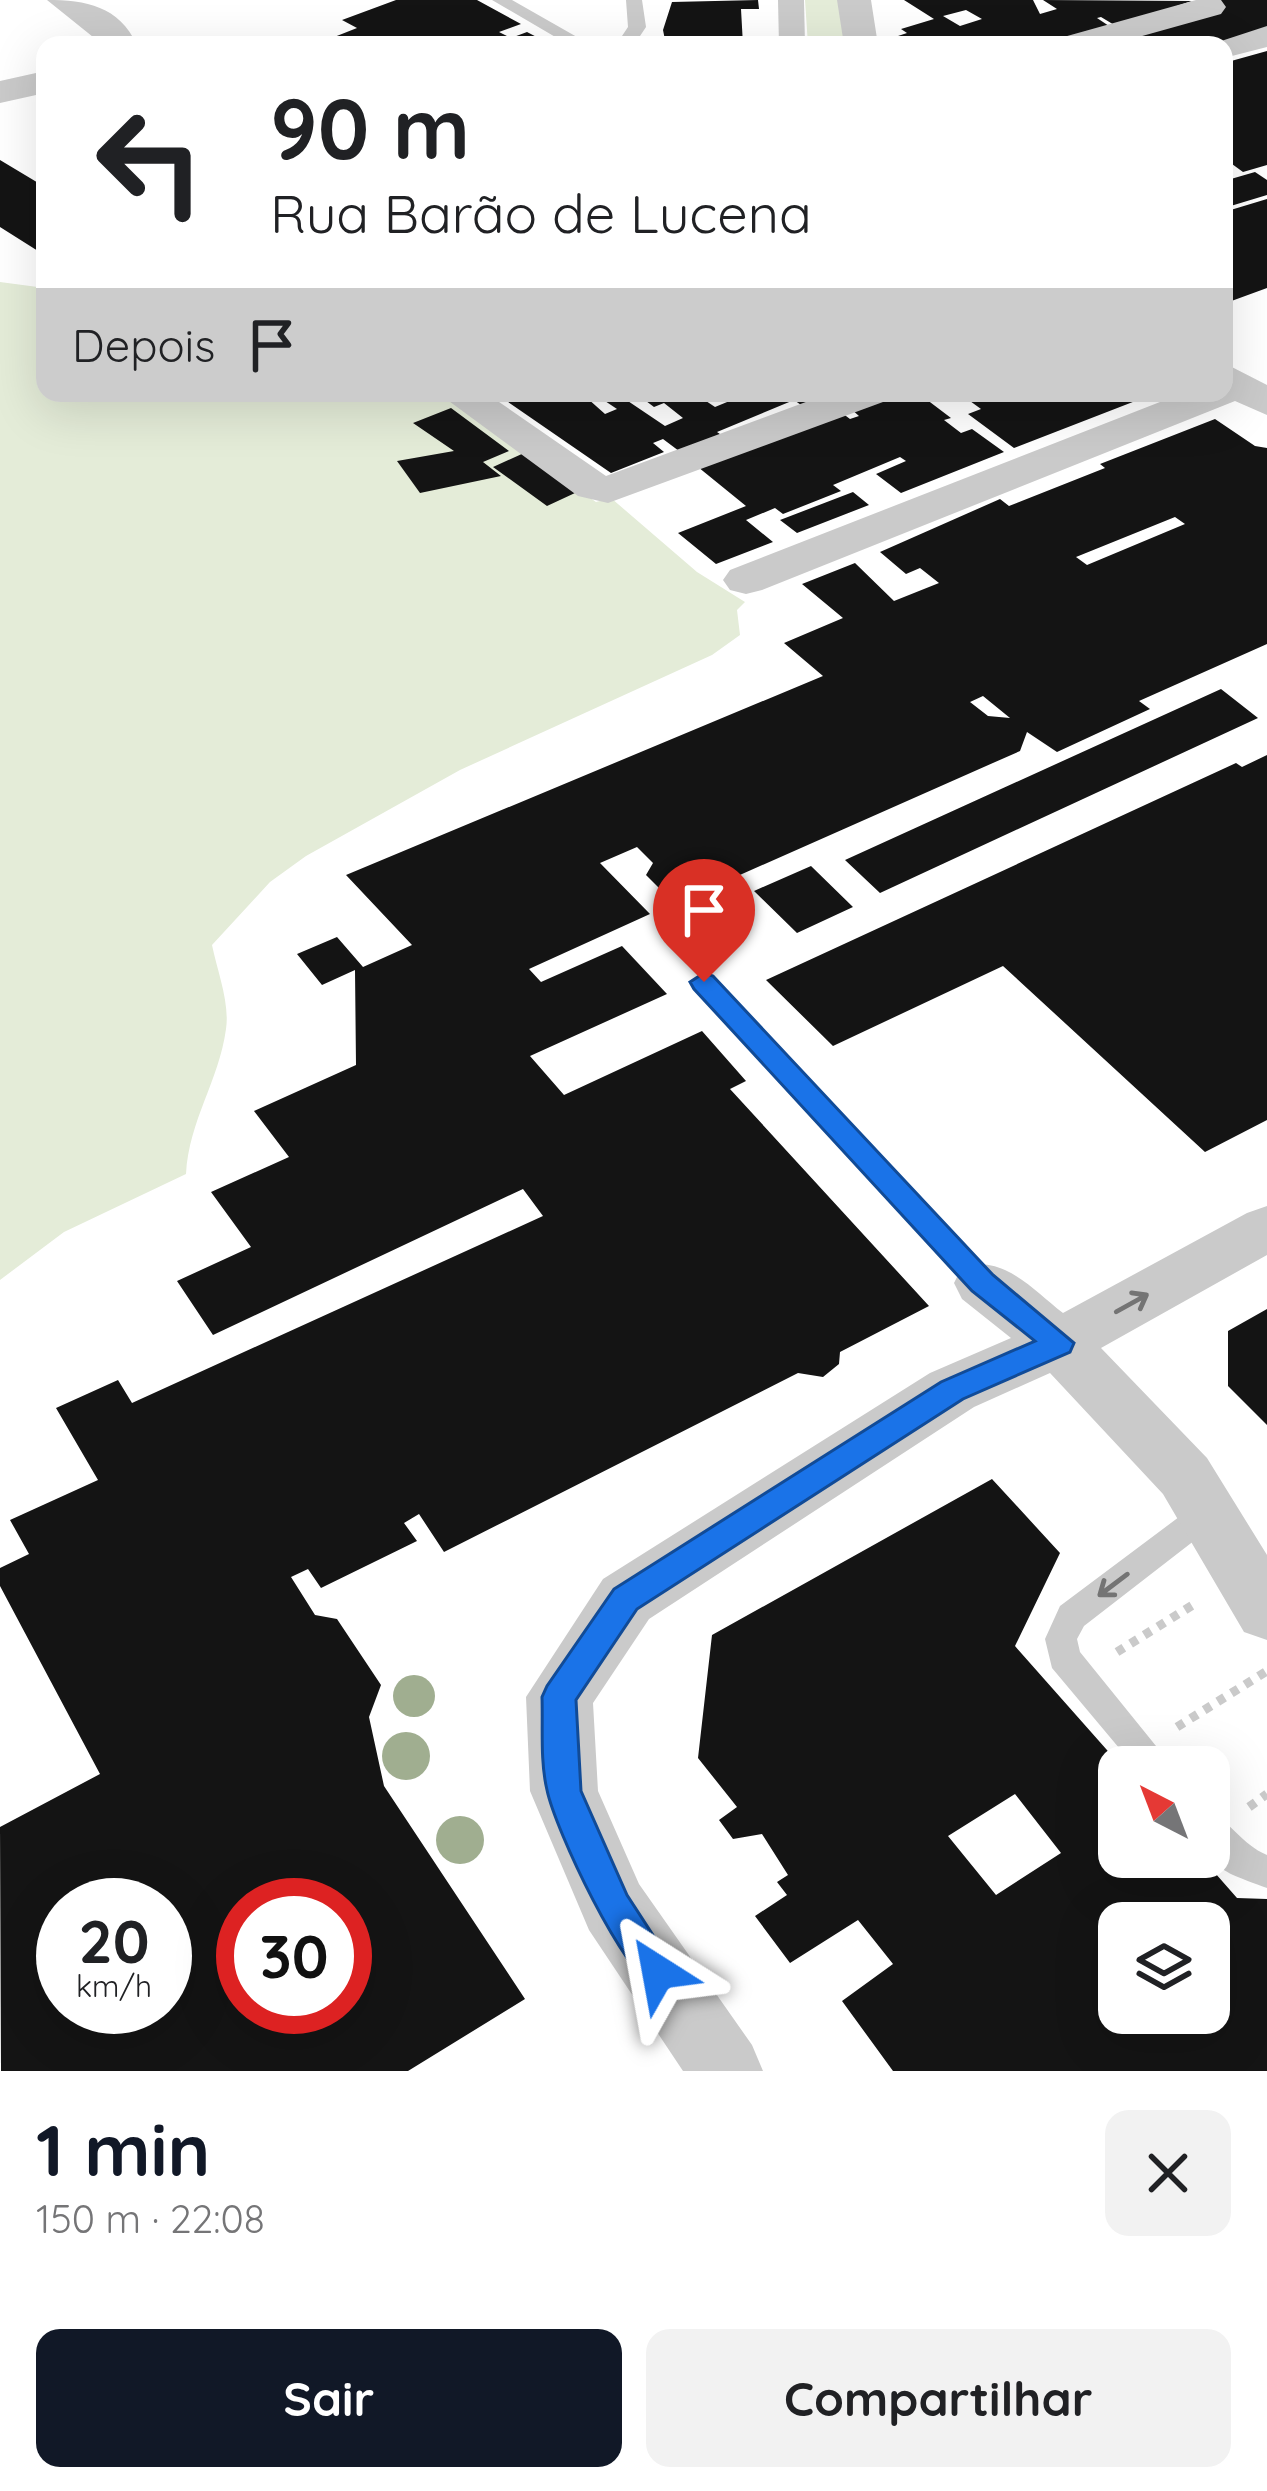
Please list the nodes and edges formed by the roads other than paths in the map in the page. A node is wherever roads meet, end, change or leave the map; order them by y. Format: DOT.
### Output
graph roads {
  1 [pos="64,0"];
  2 [pos="500,0"];
  3 [pos="634,0"];
  4 [pos="791,0"];
  5 [pos="854,0"];
  6 [pos="1209,7"];
  7 [pos="117,36"];
  8 [pos="566,36"];
  9 [pos="631,36"];
  10 [pos="792,36"];
  11 [pos="860,36"];
  12 [pos="1104,36"];
  13 [pos="1267,36"];
  14 [pos="1233,45"];
  15 [pos="36,84"];
  16 [pos="0,92"];
  17 [pos="472,402"];
  18 [pos="844,402"];
  19 [pos="1202,402"];
  20 [pos="746,580"];
  21 [pos="704,982"];
  22 [pos="1267,1228"];
  23 [pos="983,1283"];
  24 [pos="1059,1343"];
  25 [pos="1206,1514"];
  26 [pos="1255,1593"];
  27 [pos="1138,1746"];
  28 [pos="1230,1855"];
  29 [pos="1267,1872"];
  30 [pos="726,2071"];
  1 -- 7 [label="street"];
  2 -- 8 [label="lane"];
  3 -- 9 [label="lane"];
  4 -- 10 [label="street"];
  5 -- 11 [label="street"];
  6 -- 12 [label="street"];
  13 -- 14 [label="street"];
  15 -- 16 [label="street"];
  17 -- 18 [label="street"];
  19 -- 20 [label="street"];
  21 -- 23 [label="lane"];
  24 -- 22 [label="street, one-way"];
  23 -- 24 [label="street"];
  24 -- 25 [label="street"];
  24 -- 30 [label="street"];
  25 -- 26 [label="street"];
  25 -- 27 [label="lane, one-way"];
  28 -- 29 [label="lane"];
}
